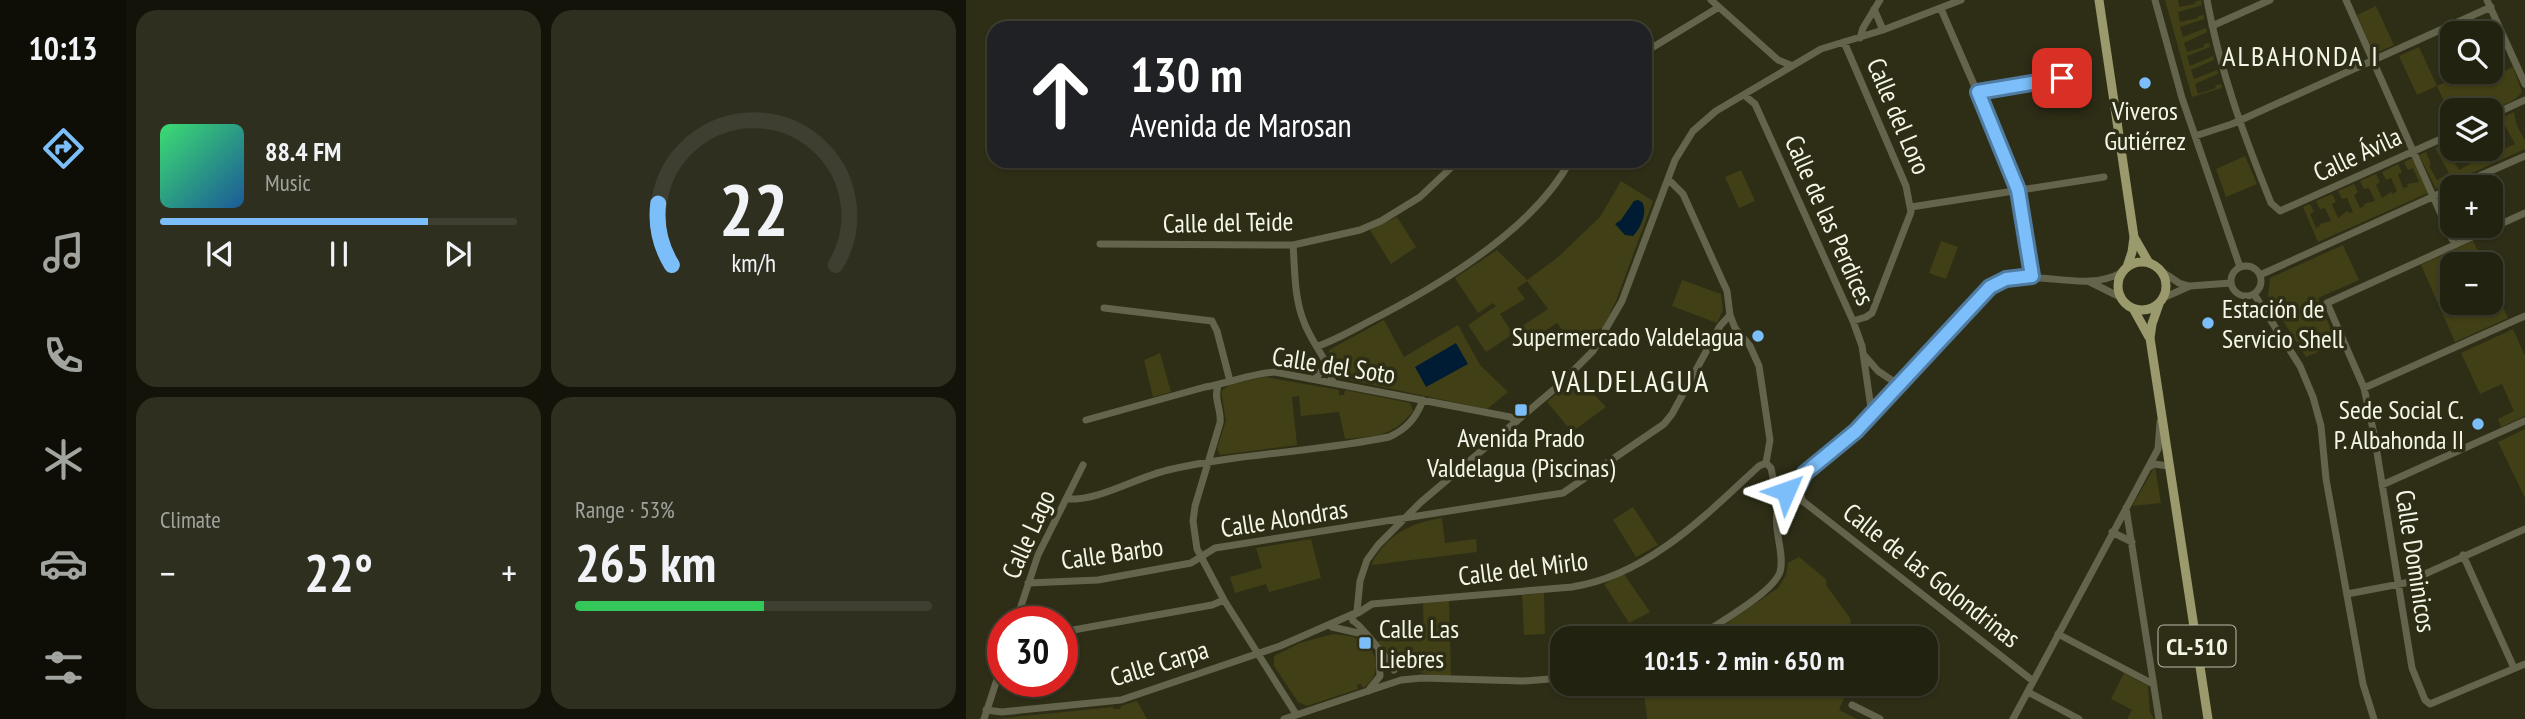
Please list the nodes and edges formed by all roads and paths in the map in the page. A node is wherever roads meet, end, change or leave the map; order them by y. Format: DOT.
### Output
graph roads {
  1 [pos="1711,0"];
  2 [pos="1880,0"];
  3 [pos="1961,0"];
  4 [pos="2099,0"];
  5 [pos="2155,0"];
  6 [pos="2207,0"];
  7 [pos="2270,0"];
  8 [pos="2346,0"];
  9 [pos="2489,4"];
  10 [pos="1719,7"];
  11 [pos="1874,9"];
  12 [pos="1941,9"];
  13 [pos="2212,26"];
  14 [pos="1883,30"];
  15 [pos="1860,38"];
  16 [pos="1844,42"];
  17 [pos="1652,48"];
  18 [pos="1778,60"];
  19 [pos="2373,61"];
  20 [pos="1793,66"];
  21 [pos="2088,74"];
  22 [pos="1776,75"];
  23 [pos="2525,84"];
  24 [pos="1760,85"];
  25 [pos="1978,92"];
  26 [pos="1744,95"];
  27 [pos="2525,100"];
  28 [pos="1755,104"];
  29 [pos="2503,110"];
  30 [pos="2238,121"];
  31 [pos="2195,136"];
  32 [pos="2440,139"];
  33 [pos="2413,151"];
  34 [pos="2525,156"];
  35 [pos="1451,168"];
  36 [pos="1566,168"];
  37 [pos="2482,175"];
  38 [pos="2104,177"];
  39 [pos="1668,179"];
  40 [pos="2018,190"];
  41 [pos="2440,193"];
  42 [pos="2434,196"];
  43 [pos="1911,207"];
  44 [pos="2525,212"];
  45 [pos="2134,237"];
  46 [pos="2452,239"];
  47 [pos="1100,243"];
  48 [pos="1293,245"];
  49 [pos="2149,263"];
  50 [pos="2240,267"];
  51 [pos="2124,270"];
  52 [pos="2161,271"];
  53 [pos="2260,275"];
  54 [pos="2032,276"];
  55 [pos="2089,282"];
  56 [pos="2231,283"];
  57 [pos="2190,286"];
  58 [pos="2254,294"];
  59 [pos="2120,298"];
  60 [pos="2161,301"];
  61 [pos="1104,308"];
  62 [pos="2134,310"];
  63 [pos="1730,315"];
  64 [pos="2525,316"];
  65 [pos="1853,321"];
  66 [pos="2150,338"];
  67 [pos="1713,340"];
  68 [pos="1746,341"];
  69 [pos="1318,346"];
  70 [pos="1864,355"];
  71 [pos="1325,359"];
  72 [pos="1324,368"];
  73 [pos="1876,369"];
  74 [pos="1865,374"];
  75 [pos="1315,379"];
  76 [pos="1230,381"];
  77 [pos="1331,382"];
  78 [pos="1899,385"];
  79 [pos="1218,387"];
  80 [pos="2364,388"];
  81 [pos="1423,400"];
  82 [pos="1497,414"];
  83 [pos="2161,414"];
  84 [pos="1872,415"];
  85 [pos="1086,419"];
  86 [pos="1517,421"];
  87 [pos="2525,421"];
  88 [pos="1509,428"];
  89 [pos="1208,462"];
  90 [pos="1766,463"];
  91 [pos="1083,465"];
  92 [pos="2168,466"];
  93 [pos="2148,468"];
  94 [pos="2382,485"];
  95 [pos="1793,491"];
  96 [pos="1066,499"];
  97 [pos="1421,502"];
  98 [pos="2126,507"];
  99 [pos="1426,515"];
  100 [pos="1402,519"];
  101 [pos="1376,524"];
  102 [pos="2525,529"];
  103 [pos="2112,532"];
  104 [pos="1384,538"];
  105 [pos="2132,542"];
  106 [pos="2463,555"];
  107 [pos="1201,557"];
  108 [pos="1028,583"];
  109 [pos="2398,586"];
  110 [pos="1358,594"];
  111 [pos="2347,594"];
  112 [pos="1224,600"];
  113 [pos="1372,604"];
  114 [pos="1021,606"];
  115 [pos="1356,613"];
  116 [pos="1357,623"];
  117 [pos="1714,626"];
  118 [pos="1328,628"];
  119 [pos="1078,629"];
  120 [pos="1367,635"];
  121 [pos="2058,635"];
  122 [pos="1379,652"];
  123 [pos="1259,654"];
  124 [pos="2525,664"];
  125 [pos="2514,668"];
  126 [pos="1394,670"];
  127 [pos="1380,675"];
  128 [pos="1550,679"];
  129 [pos="2033,681"];
  130 [pos="1390,683"];
  131 [pos="2153,684"];
  132 [pos="1367,691"];
  133 [pos="2028,692"];
  134 [pos="991,697"];
  135 [pos="1852,705"];
  136 [pos="986,710"];
  137 [pos="1296,714"];
  138 [pos="984,719"];
  139 [pos="1283,719"];
  140 [pos="1880,719"];
  141 [pos="2013,719"];
  142 [pos="2079,719"];
  143 [pos="2159,719"];
  144 [pos="2208,719"];
  145 [pos="2374,719"];
  1 -- 10 [label="street"];
  2 -- 11 [label="street"];
  3 -- 12 [label="street"];
  4 -- 45 [label="main road"];
  5 -- 31 [label="street"];
  6 -- 13 [label="street"];
  7 -- 13 [label="street"];
  8 -- 19 [label="street"];
  9 -- 19 [label="street"];
  9 -- 23 [label="street"];
  10 -- 17 [label="street"];
  10 -- 18 [label="street"];
  11 -- 14 [label="street"];
  11 -- 15 [label="street"];
  12 -- 14 [label="street"];
  12 -- 25 [label="street"];
  13 -- 30 [label="street"];
  14 -- 15 [label="street"];
  15 -- 16 [label="street"];
  16 -- 20 [label="street"];
  16 -- 43 [label="street, Calle del Loro"];
  18 -- 20 [label="street"];
  18 -- 22 [label="street"];
  19 -- 30 [label="street"];
  19 -- 33 [label="street"];
  20 -- 22 [label="street"];
  21 -- 25 [label="street"];
  22 -- 24 [label="street"];
  24 -- 26 [label="street"];
  24 -- 28 [label="street"];
  25 -- 40 [label="street"];
  26 -- 28 [label="street, Calle de las Perdices"];
  26 -- 39 [label="street"];
  27 -- 29 [label="street"];
  28 -- 65 [label="street, Calle de las Perdices"];
  30 -- 31 [label="street"];
  30 -- 33 [label="street, Calle Ávila"];
  31 -- 50 [label="street"];
  32 -- 33 [label="street, Calle Ávila"];
  33 -- 42 [label="street"];
  34 -- 37 [label="street"];
  35 -- 48 [label="street, Calle del Teide"];
  36 -- 69 [label="street"];
  38 -- 40 [label="street"];
  39 -- 63 [label="street"];
  39 -- 86 [label="street"];
  40 -- 43 [label="street"];
  40 -- 54 [label="street"];
  41 -- 42 [label="street"];
  42 -- 46 [label="street"];
  42 -- 53 [label="street"];
  43 -- 65 [label="street"];
  44 -- 80 [label="street, Calle Dominicos"];
  45 -- 49 [label="main road"];
  45 -- 51 [label="main road"];
  47 -- 48 [label="street, Calle del Teide"];
  48 -- 69 [label="street"];
  49 -- 51 [label="main road"];
  49 -- 52 [label="main road"];
  50 -- 53 [label="street"];
  50 -- 56 [label="street"];
  51 -- 55 [label="street"];
  51 -- 59 [label="main road"];
  52 -- 57 [label="street"];
  52 -- 60 [label="main road, CL-510"];
  53 -- 58 [label="street"];
  54 -- 55 [label="street"];
  54 -- 78 [label="street"];
  55 -- 59 [label="street"];
  56 -- 57 [label="street"];
  56 -- 58 [label="street"];
  57 -- 60 [label="street"];
  58 -- 111 [label="street"];
  59 -- 62 [label="main road, CL-510"];
  60 -- 62 [label="main road"];
  60 -- 66 [label="main road, CL-510"];
  61 -- 76 [label="street"];
  62 -- 66 [label="main road, CL-510"];
  63 -- 67 [label="street, Calle Alondras"];
  63 -- 68 [label="street"];
  64 -- 80 [label="street"];
  65 -- 70 [label="street, Calle de las Perdices"];
  66 -- 83 [label="main road, CL-510"];
  67 -- 68 [label="street"];
  67 -- 99 [label="street, Calle Alondras"];
  68 -- 90 [label="street"];
  69 -- 71 [label="street"];
  70 -- 73 [label="street, Calle de las Perdices"];
  70 -- 74 [label="street, Calle de las Perdices"];
  71 -- 72 [label="street"];
  71 -- 77 [label="street"];
  72 -- 75 [label="street"];
  72 -- 77 [label="street"];
  73 -- 74 [label="street"];
  73 -- 78 [label="street, Calle de las Perdices"];
  74 -- 84 [label="street, Calle de las Perdices"];
  75 -- 76 [label="street, Calle del Soto"];
  75 -- 77 [label="street, Calle del Soto"];
  76 -- 79 [label="street, Calle del Soto"];
  77 -- 81 [label="street, Calle del Soto"];
  78 -- 84 [label="street"];
  79 -- 85 [label="street, Calle del Soto"];
  79 -- 89 [label="street"];
  80 -- 94 [label="street, Calle Dominicos"];
  81 -- 82 [label="street, Calle del Soto"];
  81 -- 89 [label="street"];
  82 -- 86 [label="street, Calle del Soto"];
  82 -- 88 [label="street"];
  83 -- 92 [label="main road, CL-510"];
  83 -- 93 [label="street"];
  84 -- 95 [label="street"];
  86 -- 88 [label="street"];
  87 -- 94 [label="street"];
  88 -- 97 [label="street"];
  89 -- 96 [label="street"];
  89 -- 107 [label="street"];
  90 -- 95 [label="street, Calle de las Golondrinas"];
  90 -- 113 [label="street, Calle del Mirlo"];
  91 -- 96 [label="street, Calle Lago"];
  92 -- 93 [label="street"];
  92 -- 144 [label="main road, CL-510"];
  93 -- 98 [label="street"];
  94 -- 109 [label="street, Calle Dominicos"];
  95 -- 117 [label="street"];
  95 -- 129 [label="street, Calle de las Golondrinas"];
  96 -- 108 [label="street, Calle Lago"];
  97 -- 99 [label="street"];
  97 -- 100 [label="street"];
  98 -- 103 [label="street"];
  98 -- 105 [label="street"];
  99 -- 100 [label="street, Calle Alondras"];
  100 -- 101 [label="street, Calle Alondras"];
  100 -- 104 [label="street"];
  101 -- 104 [label="street, Calle Alondras"];
  101 -- 107 [label="street, Calle Alondras"];
  102 -- 106 [label="street"];
  103 -- 105 [label="street"];
  103 -- 121 [label="street"];
  104 -- 110 [label="street"];
  105 -- 131 [label="street"];
  106 -- 109 [label="street"];
  106 -- 125 [label="street"];
  107 -- 108 [label="street, Calle Barbo"];
  107 -- 112 [label="street"];
  108 -- 114 [label="street, Calle Lago"];
  109 -- 111 [label="street"];
  109 -- 125 [label="street, Calle Dominicos"];
  110 -- 113 [label="street"];
  110 -- 115 [label="street"];
  111 -- 145 [label="street"];
  112 -- 119 [label="street"];
  112 -- 123 [label="street"];
  113 -- 115 [label="street, Calle del Mirlo"];
  115 -- 116 [label="street"];
  115 -- 118 [label="street, Calle del Mirlo"];
  116 -- 118 [label="street"];
  116 -- 120 [label="street"];
  118 -- 120 [label="street"];
  118 -- 123 [label="street, Calle Carpa"];
  120 -- 122 [label="street"];
  121 -- 129 [label="street"];
  121 -- 131 [label="street"];
  122 -- 126 [label="street"];
  122 -- 127 [label="street"];
  123 -- 136 [label="street, Calle Carpa"];
  123 -- 137 [label="street"];
  124 -- 125 [label="street"];
  126 -- 127 [label="street"];
  126 -- 130 [label="street"];
  127 -- 130 [label="street"];
  127 -- 132 [label="street"];
  128 -- 130 [label="street"];
  129 -- 133 [label="street"];
  130 -- 132 [label="street"];
  131 -- 143 [label="street"];
  132 -- 137 [label="street"];
  133 -- 141 [label="street"];
  133 -- 142 [label="street"];
  134 -- 136 [label="street"];
  135 -- 140 [label="street"];
  136 -- 138 [label="street"];
  137 -- 139 [label="street"];
}
